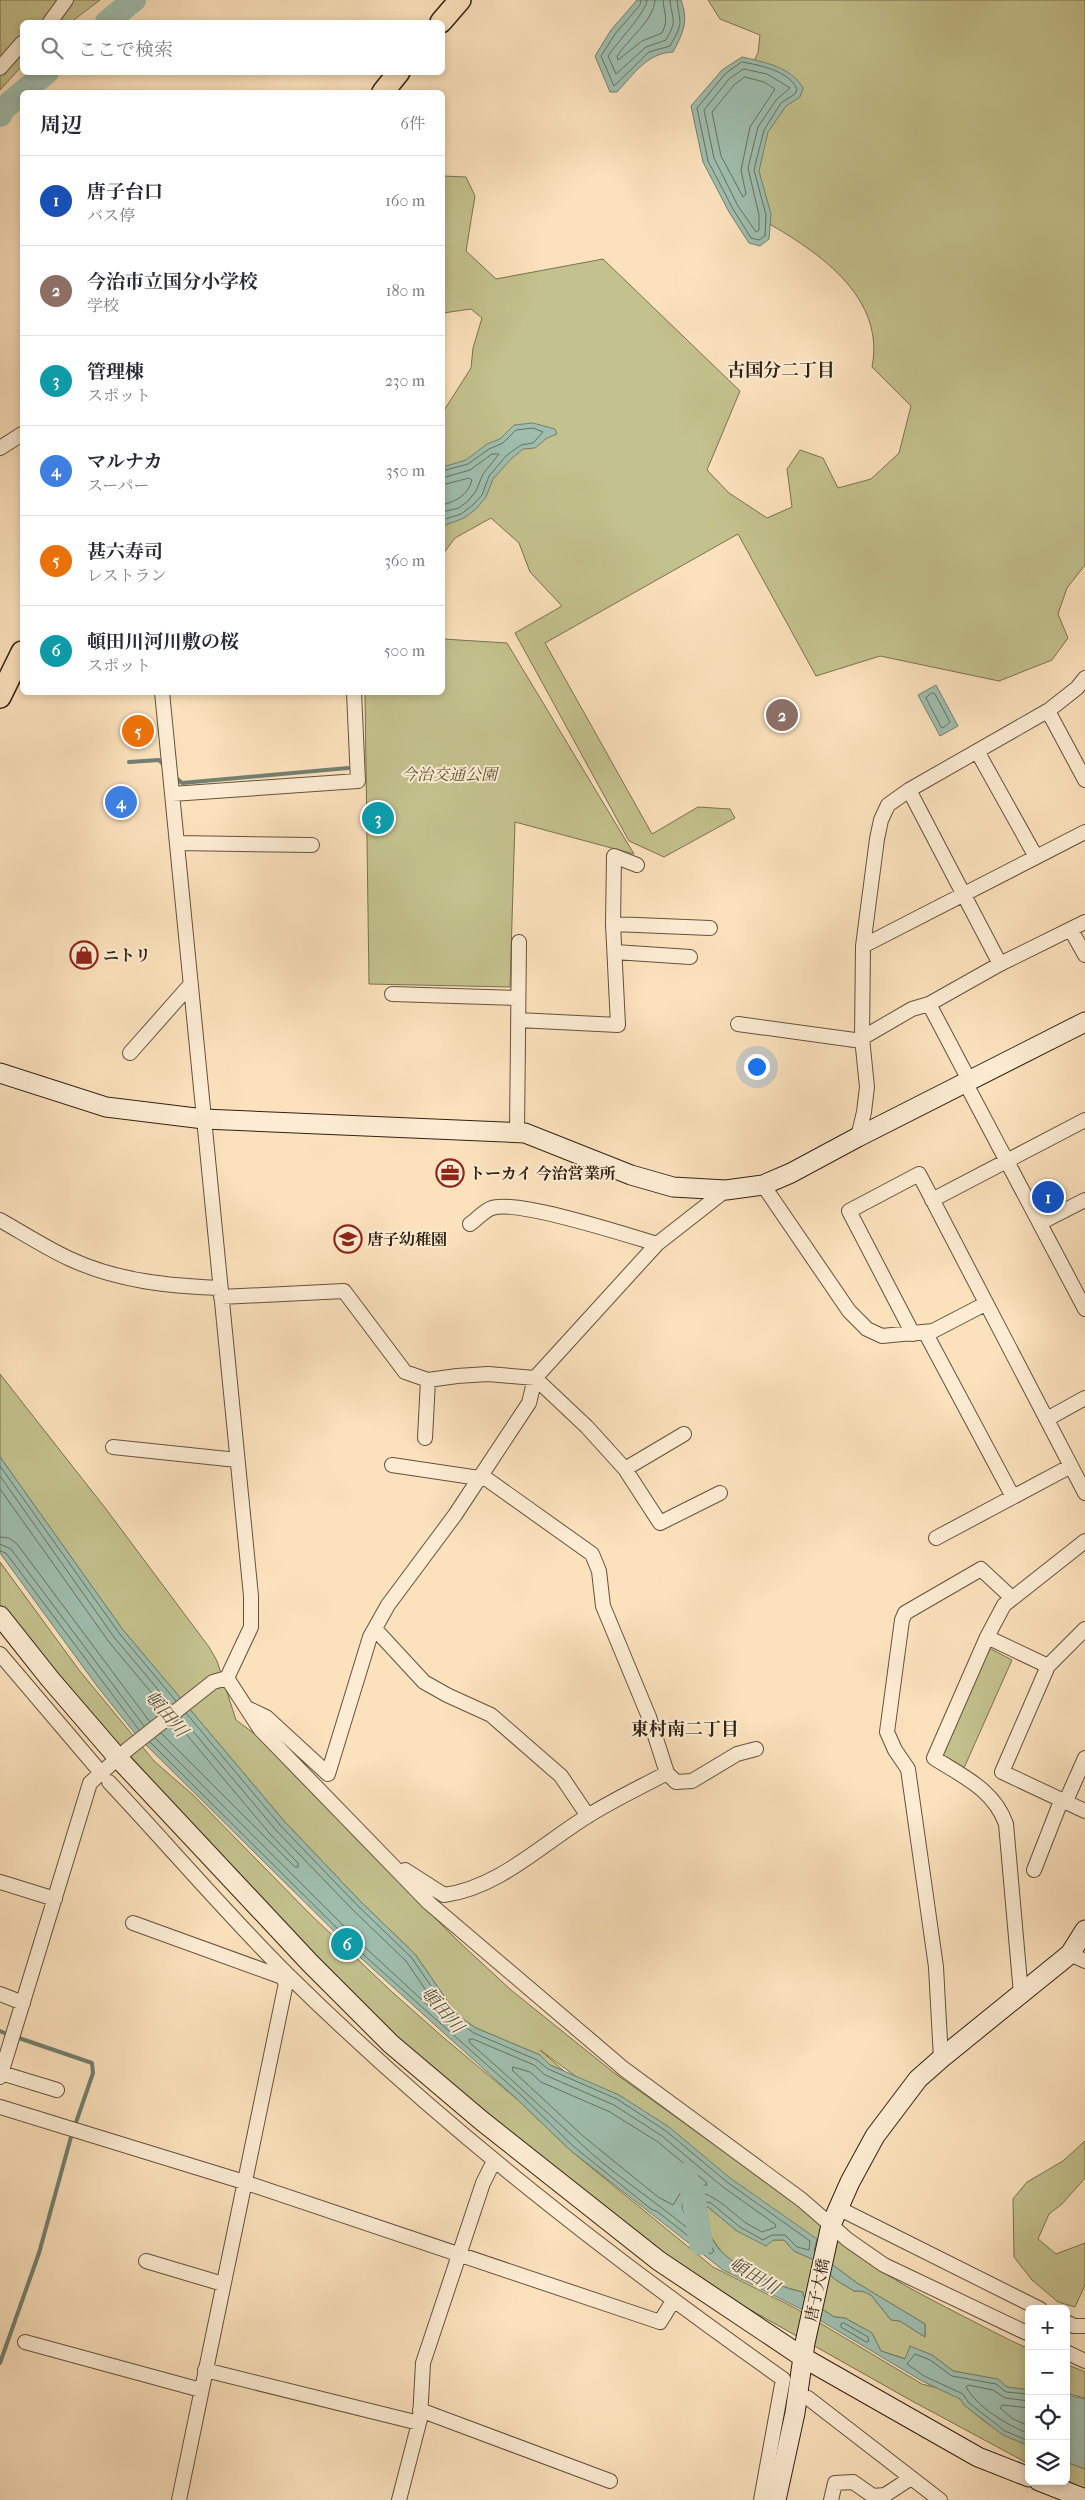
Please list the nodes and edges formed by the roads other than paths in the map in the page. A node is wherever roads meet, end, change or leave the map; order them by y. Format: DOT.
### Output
graph roads {
  1 [pos="66,0"];
  2 [pos="460,0"];
  3 [pos="51,20"];
  4 [pos="443,20"];
  5 [pos="20,45"];
  6 [pos="0,68"];
  7 [pos="397,75"];
  8 [pos="385,90"];
  9 [pos="20,435"];
  10 [pos="0,448"];
  11 [pos="20,656"];
  12 [pos="1085,678"];
  13 [pos="162,695"];
  14 [pos="354,695"];
  15 [pos="0,697"];
  16 [pos="1048,711"];
  17 [pos="977,751"];
  18 [pos="1085,780"];
  19 [pos="909,790"];
  20 [pos="172,794"];
  21 [pos="1085,832"];
  22 [pos="177,843"];
  23 [pos="312,845"];
  24 [pos="1036,857"];
  25 [pos="637,865"];
  26 [pos="965,894"];
  27 [pos="1085,922"];
  28 [pos="613,924"];
  29 [pos="710,928"];
  30 [pos="1071,930"];
  31 [pos="518,942"];
  32 [pos="863,946"];
  33 [pos="615,952"];
  34 [pos="1085,955"];
  35 [pos="690,957"];
  36 [pos="1000,964"];
  37 [pos="191,984"];
  38 [pos="392,994"];
  39 [pos="518,998"];
  40 [pos="929,1004"];
  41 [pos="518,1020"];
  42 [pos="1085,1022"];
  43 [pos="738,1024"];
  44 [pos="862,1040"];
  45 [pos="130,1053"];
  46 [pos="0,1073"];
  47 [pos="967,1081"];
  48 [pos="204,1119"];
  49 [pos="1085,1120"];
  50 [pos="517,1133"];
  51 [pos="858,1136"];
  52 [pos="1008,1161"];
  53 [pos="763,1185"];
  54 [pos="726,1190"];
  55 [pos="932,1200"];
  56 [pos="1085,1200"];
  57 [pos="0,1220"];
  58 [pos="1040,1223"];
  59 [pos="470,1224"];
  60 [pos="656,1244"];
  61 [pos="220,1292"];
  62 [pos="985,1304"];
  63 [pos="1085,1309"];
  64 [pos="919,1333"];
  65 [pos="534,1378"];
  66 [pos="428,1380"];
  67 [pos="1085,1398"];
  68 [pos="1047,1419"];
  69 [pos="684,1434"];
  70 [pos="425,1438"];
  71 [pos="113,1447"];
  72 [pos="237,1460"];
  73 [pos="392,1466"];
  74 [pos="1071,1466"];
  75 [pos="625,1469"];
  76 [pos="480,1476"];
  77 [pos="720,1492"];
  78 [pos="1085,1494"];
  79 [pos="1013,1496"];
  80 [pos="936,1538"];
  81 [pos="1085,1541"];
  82 [pos="1012,1598"];
  83 [pos="0,1616"];
  84 [pos="1085,1629"];
  85 [pos="375,1630"];
  86 [pos="987,1637"];
  87 [pos="0,1654"];
  88 [pos="1048,1666"];
  89 [pos="227,1678"];
  90 [pos="248,1709"];
  91 [pos="756,1749"];
  92 [pos="123,1754"];
  93 [pos="1085,1758"];
  94 [pos="97,1768"];
  95 [pos="667,1774"];
  96 [pos="110,1782"];
  97 [pos="1063,1802"];
  98 [pos="1085,1811"];
  99 [pos="588,1816"];
  100 [pos="385,1858"];
  101 [pos="1034,1870"];
  102 [pos="0,1882"];
  103 [pos="55,1900"];
  104 [pos="133,1923"];
  105 [pos="1085,1930"];
  106 [pos="263,1947"];
  107 [pos="1077,1958"];
  108 [pos="282,1977"];
  109 [pos="0,1994"];
  110 [pos="1021,1994"];
  111 [pos="23,2003"];
  112 [pos="940,2059"];
  113 [pos="1,2075"];
  114 [pos="57,2090"];
  115 [pos="0,2107"];
  116 [pos="494,2161"];
  117 [pos="244,2182"];
  118 [pos="838,2208"];
  119 [pos="830,2231"];
  120 [pos="460,2254"];
  121 [pos="146,2261"];
  122 [pos="223,2284"];
  123 [pos="673,2301"];
  124 [pos="1032,2305"];
  125 [pos="1070,2324"];
  126 [pos="1085,2326"];
  127 [pos="1025,2332"];
  128 [pos="26,2342"];
  129 [pos="805,2350"];
  130 [pos="1070,2354"];
  131 [pos="1085,2361"];
  132 [pos="205,2370"];
  133 [pos="201,2390"];
  134 [pos="808,2398"];
  135 [pos="419,2416"];
  136 [pos="1025,2476"];
  137 [pos="911,2478"];
  138 [pos="610,2482"];
  139 [pos="1049,2485"];
  140 [pos="1085,2499"];
  141 [pos="179,2500"];
  142 [pos="399,2500"];
  143 [pos="761,2500"];
  144 [pos="776,2500"];
  145 [pos="831,2500"];
  146 [pos="940,2500"];
  1 -- 3 [label="street"];
  2 -- 4 [label="main road"];
  5 -- 6 [label="street"];
  7 -- 8 [label="main road"];
  9 -- 10 [label="street"];
  11 -- 15 [label="main road"];
  12 -- 16 [label="street"];
  13 -- 20 [label="street"];
  14 -- 20 [label="street"];
  16 -- 17 [label="street"];
  16 -- 18 [label="street"];
  17 -- 19 [label="street"];
  17 -- 24 [label="street"];
  19 -- 26 [label="street"];
  19 -- 32 [label="street"];
  20 -- 22 [label="street"];
  21 -- 24 [label="street"];
  22 -- 23 [label="street"];
  22 -- 37 [label="street"];
  24 -- 26 [label="street"];
  25 -- 28 [label="street"];
  26 -- 32 [label="street"];
  26 -- 36 [label="street"];
  27 -- 30 [label="street"];
  28 -- 29 [label="street"];
  28 -- 33 [label="street"];
  30 -- 34 [label="street"];
  30 -- 36 [label="street"];
  31 -- 39 [label="street"];
  32 -- 44 [label="street"];
  33 -- 35 [label="street"];
  33 -- 41 [label="street"];
  36 -- 40 [label="street"];
  37 -- 45 [label="street"];
  37 -- 48 [label="street"];
  38 -- 39 [label="street"];
  39 -- 41 [label="street"];
  40 -- 44 [label="street"];
  40 -- 47 [label="street"];
  41 -- 50 [label="street"];
  42 -- 47 [label="street"];
  43 -- 44 [label="street"];
  44 -- 51 [label="street"];
  46 -- 48 [label="street"];
  47 -- 51 [label="street"];
  47 -- 52 [label="street"];
  48 -- 50 [label="street"];
  48 -- 61 [label="street"];
  49 -- 52 [label="street"];
  50 -- 54 [label="street"];
  51 -- 53 [label="street"];
  52 -- 55 [label="street"];
  52 -- 58 [label="street"];
  53 -- 54 [label="street"];
  53 -- 64 [label="street"];
  54 -- 60 [label="street"];
  55 -- 62 [label="street"];
  55 -- 64 [label="street"];
  56 -- 58 [label="street"];
  57 -- 61 [label="street"];
  58 -- 63 [label="street"];
  59 -- 60 [label="street"];
  60 -- 65 [label="street"];
  61 -- 66 [label="street"];
  61 -- 72 [label="street"];
  62 -- 64 [label="street"];
  62 -- 68 [label="street"];
  64 -- 79 [label="street"];
  65 -- 66 [label="street"];
  65 -- 75 [label="street"];
  65 -- 76 [label="street"];
  66 -- 70 [label="street"];
  67 -- 68 [label="street"];
  68 -- 74 [label="street"];
  69 -- 75 [label="street"];
  71 -- 72 [label="street"];
  72 -- 89 [label="street"];
  73 -- 76 [label="street"];
  74 -- 78 [label="street"];
  74 -- 79 [label="street"];
  75 -- 77 [label="street"];
  76 -- 85 [label="street"];
  76 -- 95 [label="street"];
  79 -- 80 [label="street"];
  81 -- 82 [label="street"];
  82 -- 86 [label="street"];
  82 -- 112 [label="street"];
  83 -- 92 [label="street"];
  84 -- 88 [label="street"];
  85 -- 90 [label="street"];
  85 -- 99 [label="street"];
  86 -- 88 [label="street"];
  86 -- 110 [label="street"];
  87 -- 94 [label="street"];
  88 -- 97 [label="street"];
  89 -- 90 [label="street"];
  89 -- 92 [label="street"];
  90 -- 100 [label="street"];
  91 -- 95 [label="street"];
  92 -- 103 [label="street"];
  92 -- 129 [label="street"];
  93 -- 97 [label="street"];
  95 -- 99 [label="street"];
  96 -- 106 [label="street"];
  97 -- 98 [label="street"];
  97 -- 101 [label="street"];
  99 -- 100 [label="street"];
  100 -- 119 [label="street"];
  102 -- 103 [label="street"];
  103 -- 111 [label="street"];
  104 -- 108 [label="street"];
  105 -- 107 [label="street, 唐子大橋"];
  106 -- 108 [label="street"];
  106 -- 116 [label="street"];
  107 -- 110 [label="street, 唐子大橋"];
  108 -- 117 [label="street"];
  109 -- 111 [label="street"];
  110 -- 112 [label="street, 唐子大橋"];
  111 -- 113 [label="street"];
  112 -- 118 [label="street, 唐子大橋"];
  113 -- 114 [label="street"];
  115 -- 117 [label="street"];
  116 -- 120 [label="street"];
  116 -- 123 [label="street"];
  117 -- 120 [label="street"];
  117 -- 122 [label="street"];
  118 -- 119 [label="street, 唐子大橋"];
  118 -- 124 [label="street"];
  119 -- 127 [label="street"];
  119 -- 129 [label="street, 唐子大橋"];
  120 -- 123 [label="street"];
  120 -- 135 [label="street"];
  121 -- 122 [label="street"];
  122 -- 132 [label="street"];
  123 -- 143 [label="street"];
  125 -- 126 [label="street"];
  128 -- 133 [label="street"];
  129 -- 136 [label="street"];
  129 -- 144 [label="street, 唐子大橋"];
  130 -- 131 [label="street"];
  132 -- 133 [label="street"];
  132 -- 135 [label="street"];
  133 -- 141 [label="street"];
  134 -- 137 [label="street"];
  135 -- 138 [label="street"];
  135 -- 142 [label="street"];
  137 -- 145 [label="street"];
  137 -- 146 [label="street"];
  139 -- 140 [label="street"];
}
